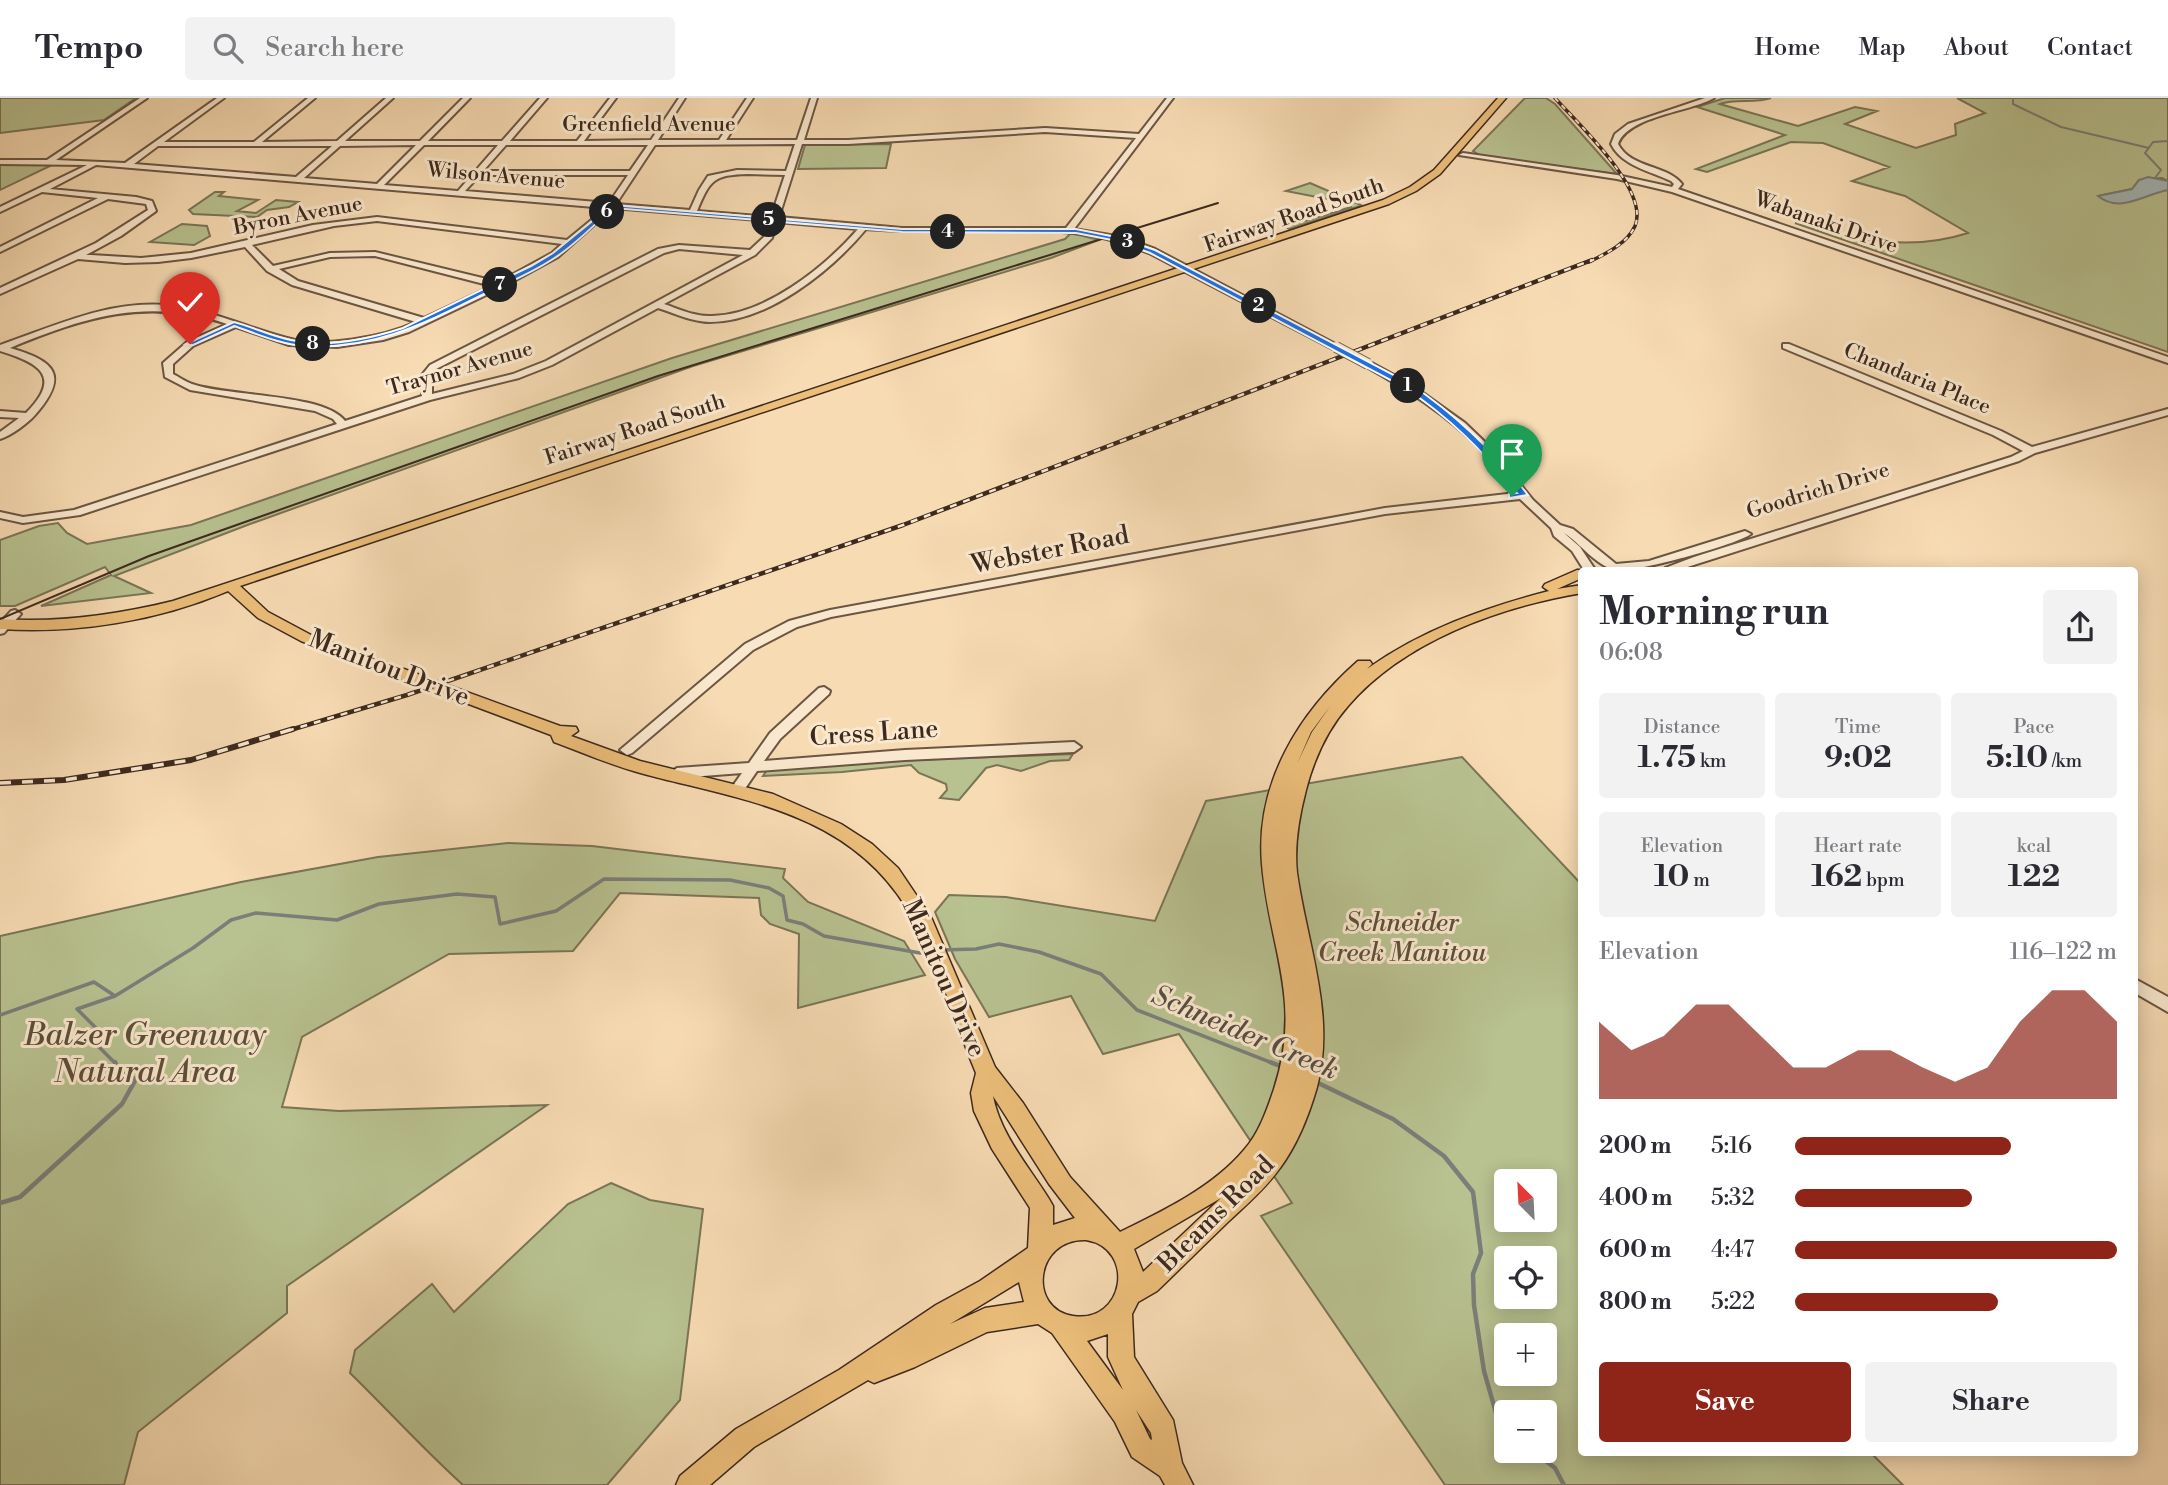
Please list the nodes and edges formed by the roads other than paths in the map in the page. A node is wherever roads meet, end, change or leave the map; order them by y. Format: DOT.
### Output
graph roads {
  1 [pos="144,98"];
  2 [pos="220,98"];
  3 [pos="312,98"];
  4 [pos="390,98"];
  5 [pos="467,98"];
  6 [pos="544,98"];
  7 [pos="613,98"];
  8 [pos="682,98"];
  9 [pos="750,98"];
  10 [pos="814,98"];
  11 [pos="1170,98"];
  12 [pos="1502,98"];
  13 [pos="1511,98"];
  14 [pos="1711,98"];
  15 [pos="1140,136"];
  16 [pos="721,142"];
  17 [pos="504,143"];
  18 [pos="579,143"];
  19 [pos="654,143"];
  20 [pos="800,143"];
  21 [pos="157,144"];
  22 [pos="255,144"];
  23 [pos="338,144"];
  24 [pos="421,144"];
  25 [pos="1463,155"];
  26 [pos="50,161"];
  27 [pos="0,162"];
  28 [pos="96,163"];
  29 [pos="126,166"];
  30 [pos="479,173"];
  31 [pos="634,173"];
  32 [pos="789,173"];
  33 [pos="297,180"];
  34 [pos="378,187"];
  35 [pos="40,190"];
  36 [pos="1674,190"];
  37 [pos="459,194"];
  38 [pos="107,196"];
  39 [pos="612,206"];
  40 [pos="0,210"];
  41 [pos="692,213"];
  42 [pos="774,220"];
  43 [pos="863,228"];
  44 [pos="1069,230"];
  45 [pos="570,243"];
  46 [pos="247,244"];
  47 [pos="0,250"];
  48 [pos="752,253"];
  49 [pos="74,256"];
  50 [pos="270,269"];
  51 [pos="1188,270"];
  52 [pos="500,285"];
  53 [pos="0,291"];
  54 [pos="658,305"];
  55 [pos="424,321"];
  56 [pos="234,324"];
  57 [pos="1786,346"];
  58 [pos="1,348"];
  59 [pos="2168,360"];
  60 [pos="427,398"];
  61 [pos="2168,412"];
  62 [pos="0,414"];
  63 [pos="30,416"];
  64 [pos="343,425"];
  65 [pos="0,436"];
  66 [pos="2031,451"];
  67 [pos="1523,495"];
  68 [pos="0,515"];
  69 [pos="1556,527"];
  70 [pos="1584,567"];
  71 [pos="1591,567"];
  72 [pos="1613,567"];
  73 [pos="1617,567"];
  74 [pos="1626,567"];
  75 [pos="1678,567"];
  76 [pos="282,569"];
  77 [pos="1578,573"];
  78 [pos="230,585"];
  79 [pos="1578,590"];
  80 [pos="256,610"];
  81 [pos="4,621"];
  82 [pos="824,691"];
  83 [pos="559,732"];
  84 [pos="1074,747"];
  85 [pos="627,750"];
  86 [pos="753,766"];
  87 [pos="677,774"];
  88 [pos="737,790"];
  89 [pos="2138,987"];
  90 [pos="2168,1005"];
  91 [pos="1304,1040"];
  92 [pos="987,1073"];
  93 [pos="1282,1125"];
  94 [pos="1112,1240"];
  95 [pos="1038,1254"];
  96 [pos="1125,1302"];
  97 [pos="1051,1318"];
  98 [pos="848,1379"];
  99 [pos="1174,1476"];
  100 [pos="689,1485"];
  1 -- 26 [label="street"];
  2 -- 21 [label="street"];
  3 -- 22 [label="street"];
  4 -- 23 [label="street"];
  5 -- 24 [label="street"];
  6 -- 17 [label="street"];
  7 -- 18 [label="street"];
  8 -- 19 [label="street"];
  9 -- 16 [label="street"];
  10 -- 20 [label="street, Traynor Avenue"];
  11 -- 15 [label="street"];
  12 -- 51 [label="main road, Fairway Road South"];
  13 -- 25 [label="main road, Fairway Road South"];
  14 -- 36 [label="street"];
  15 -- 20 [label="street, Greenfield Avenue"];
  15 -- 44 [label="street"];
  16 -- 19 [label="street, Greenfield Avenue"];
  16 -- 20 [label="street, Greenfield Avenue"];
  17 -- 18 [label="street, Greenfield Avenue"];
  17 -- 24 [label="street, Greenfield Avenue"];
  17 -- 30 [label="street"];
  18 -- 19 [label="street, Greenfield Avenue"];
  19 -- 31 [label="street"];
  20 -- 32 [label="street, Traynor Avenue"];
  21 -- 22 [label="street, Greenfield Avenue"];
  21 -- 29 [label="street"];
  22 -- 23 [label="street, Greenfield Avenue"];
  23 -- 24 [label="street, Greenfield Avenue"];
  23 -- 33 [label="street"];
  24 -- 34 [label="street"];
  25 -- 36 [label="street, Wabanaki Drive"];
  25 -- 51 [label="main road, Fairway Road South"];
  26 -- 27 [label="street, Wilson Avenue"];
  26 -- 28 [label="street, Wilson Avenue"];
  28 -- 29 [label="street, Wilson Avenue"];
  28 -- 35 [label="street"];
  29 -- 33 [label="street, Wilson Avenue"];
  30 -- 31 [label="street"];
  30 -- 37 [label="street"];
  31 -- 39 [label="street"];
  32 -- 41 [label="street"];
  32 -- 42 [label="street, Traynor Avenue"];
  33 -- 34 [label="street, Wilson Avenue"];
  34 -- 37 [label="street, Wilson Avenue"];
  35 -- 38 [label="street"];
  35 -- 40 [label="street"];
  36 -- 59 [label="street, Wabanaki Drive"];
  37 -- 39 [label="street, Wilson Avenue"];
  38 -- 47 [label="street"];
  38 -- 49 [label="street"];
  39 -- 41 [label="street, Wilson Avenue"];
  39 -- 45 [label="street"];
  41 -- 42 [label="street, Wilson Avenue"];
  42 -- 43 [label="street, Wilson Avenue"];
  42 -- 48 [label="street, Traynor Avenue"];
  43 -- 44 [label="street, Wilson Avenue"];
  43 -- 54 [label="street"];
  44 -- 51 [label="street, Wilson Avenue"];
  45 -- 46 [label="street, Byron Avenue"];
  45 -- 52 [label="street"];
  46 -- 49 [label="street, Byron Avenue"];
  46 -- 50 [label="street"];
  48 -- 54 [label="street, Traynor Avenue"];
  48 -- 60 [label="street"];
  49 -- 53 [label="street"];
  50 -- 52 [label="street"];
  50 -- 55 [label="street"];
  51 -- 67 [label="street, Wilson Avenue, bridge"];
  51 -- 76 [label="main road, Fairway Road South"];
  52 -- 55 [label="street"];
  54 -- 60 [label="street, Traynor Avenue"];
  55 -- 56 [label="street"];
  56 -- 58 [label="street"];
  56 -- 64 [label="street"];
  57 -- 66 [label="street, Chandaria Place"];
  58 -- 63 [label="street"];
  60 -- 64 [label="street, Traynor Avenue"];
  61 -- 66 [label="street, Goodrich Drive"];
  62 -- 63 [label="street"];
  63 -- 65 [label="street"];
  64 -- 68 [label="street, Traynor Avenue"];
  66 -- 74 [label="street, Goodrich Drive"];
  66 -- 75 [label="street, Goodrich Drive"];
  67 -- 69 [label="street, Wilson Avenue"];
  67 -- 85 [label="street, Webster Road"];
  69 -- 70 [label="street, Wilson Avenue"];
  69 -- 73 [label="street"];
  71 -- 72 [label="street"];
  76 -- 78 [label="main road, Fairway Road South"];
  76 -- 80 [label="main road"];
  77 -- 91 [label="main road, Bleams Road"];
  78 -- 80 [label="main road, Manitou Drive"];
  78 -- 81 [label="main road"];
  78 -- 81 [label="main road"];
  79 -- 91 [label="main road, Bleams Road"];
  80 -- 83 [label="main road, Manitou Drive"];
  82 -- 86 [label="street"];
  83 -- 85 [label="main road, Manitou Drive"];
  83 -- 87 [label="main road, Manitou Drive"];
  84 -- 86 [label="street, Cress Lane"];
  85 -- 87 [label="main road, Manitou Drive"];
  86 -- 87 [label="street, Cress Lane"];
  86 -- 88 [label="street"];
  87 -- 88 [label="main road, Manitou Drive"];
  88 -- 92 [label="main road, Manitou Drive"];
  89 -- 90 [label="street"];
  91 -- 93 [label="main road, Bleams Road"];
  92 -- 94 [label="main road, Manitou Drive"];
  92 -- 95 [label="main road, Manitou Drive"];
  93 -- 94 [label="main road, Bleams Road"];
  93 -- 96 [label="main road, Bleams Road"];
  94 -- 95 [label="main road"];
  94 -- 96 [label="main road"];
  95 -- 97 [label="main road"];
  95 -- 98 [label="main road"];
  96 -- 97 [label="main road"];
  96 -- 99 [label="main road"];
  97 -- 98 [label="main road"];
  97 -- 99 [label="main road"];
  98 -- 100 [label="main road"];
}
